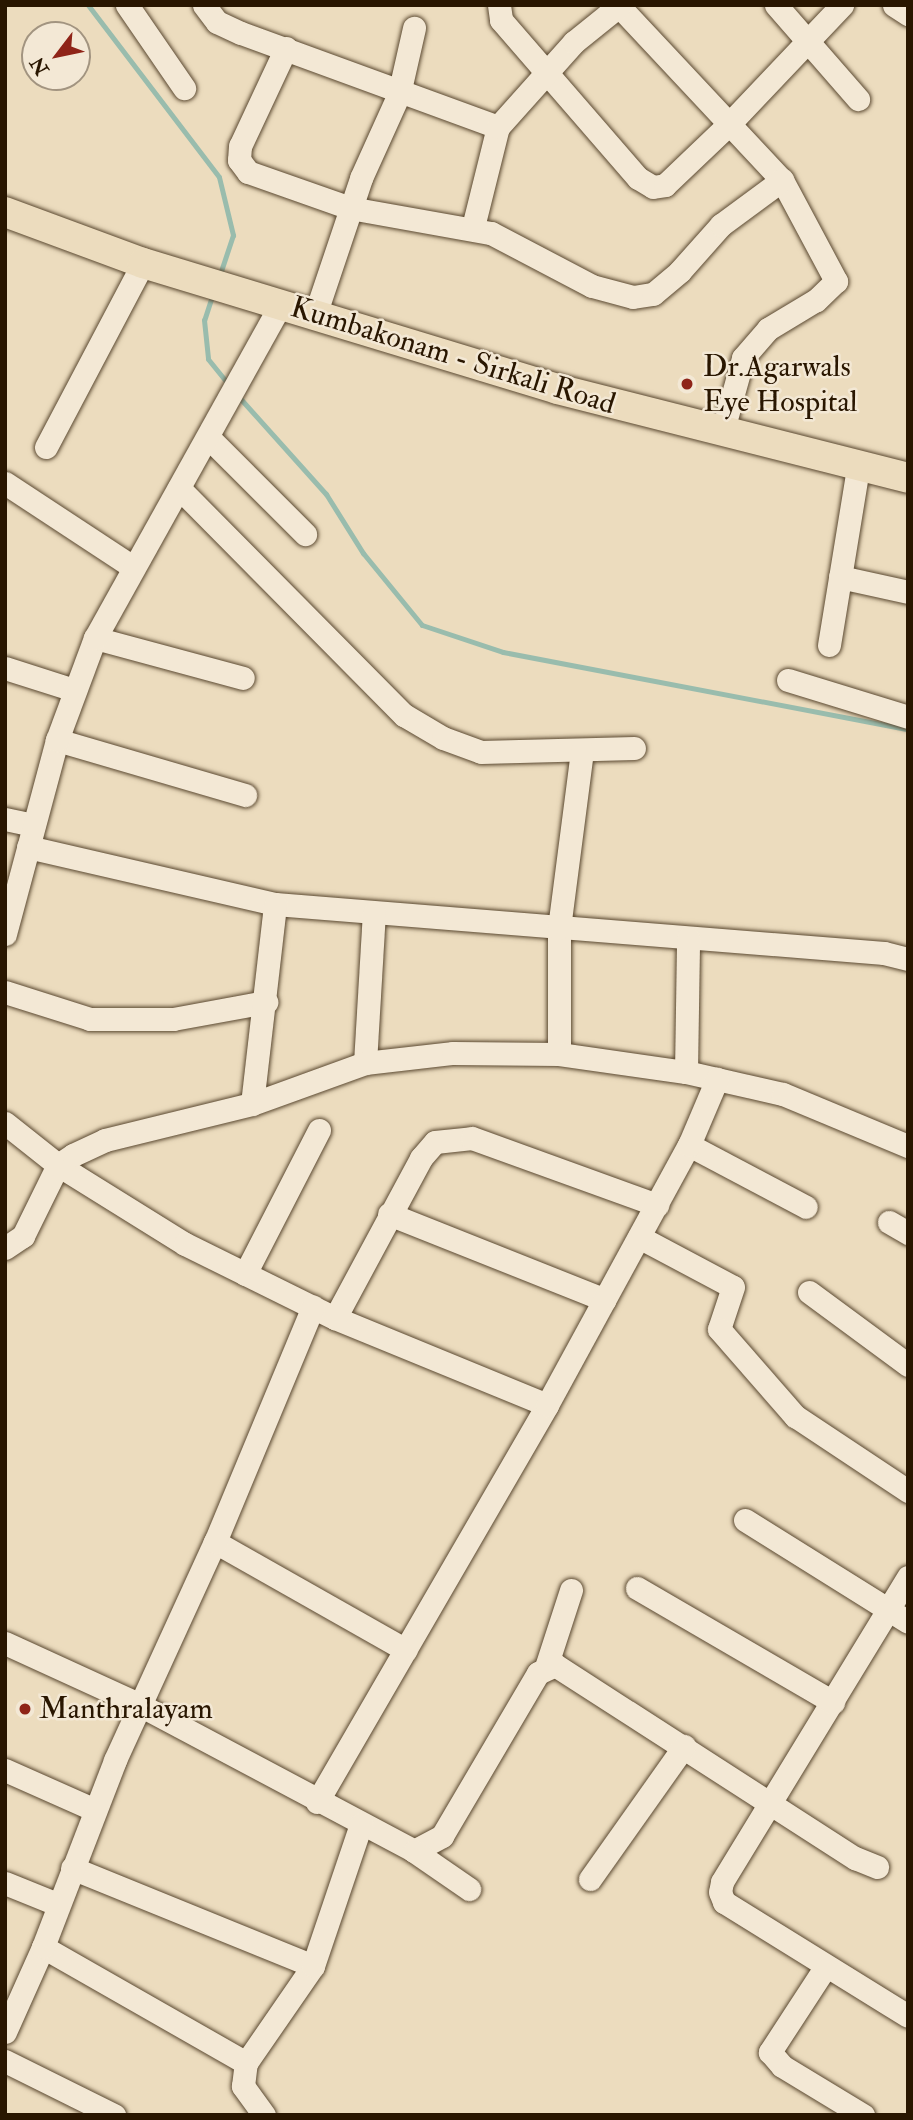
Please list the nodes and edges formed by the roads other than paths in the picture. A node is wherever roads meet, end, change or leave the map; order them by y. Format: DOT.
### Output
graph roads {
  1 [pos="127,5"];
  2 [pos="204,5"];
  3 [pos="499,5"];
  4 [pos="776,5"];
  5 [pos="842,5"];
  6 [pos="894,5"];
  7 [pos="619,6"];
  8 [pos="908,14"];
  9 [pos="414,28"];
  10 [pos="807,41"];
  11 [pos="286,48"];
  12 [pos="546,73"];
  13 [pos="184,88"];
  14 [pos="399,94"];
  15 [pos="858,99"];
  16 [pos="730,123"];
  17 [pos="498,127"];
  18 [pos="782,180"];
  19 [pos="350,208"];
  20 [pos="5,212"];
  21 [pos="473,228"];
  22 [pos="143,263"];
  23 [pos="281,304"];
  24 [pos="315,315"];
  25 [pos="722,433"];
  26 [pos="209,438"];
  27 [pos="46,447"];
  28 [pos="858,468"];
  29 [pos="908,478"];
  30 [pos="5,483"];
  31 [pos="179,488"];
  32 [pos="305,534"];
  33 [pos="133,567"];
  34 [pos="840,577"];
  35 [pos="908,592"];
  36 [pos="95,638"];
  37 [pos="830,645"];
  38 [pos="5,668"];
  39 [pos="243,678"];
  40 [pos="788,680"];
  41 [pos="74,690"];
  42 [pos="908,717"];
  43 [pos="57,740"];
  44 [pos="634,748"];
  45 [pos="582,750"];
  46 [pos="245,795"];
  47 [pos="5,819"];
  48 [pos="31,836"];
  49 [pos="275,904"];
  50 [pos="374,913"];
  51 [pos="559,928"];
  52 [pos="5,934"];
  53 [pos="688,938"];
  54 [pos="908,959"];
  55 [pos="5,992"];
  56 [pos="265,1002"];
  57 [pos="559,1054"];
  58 [pos="365,1063"];
  59 [pos="686,1072"];
  60 [pos="717,1079"];
  61 [pos="252,1104"];
  62 [pos="5,1123"];
  63 [pos="319,1130"];
  64 [pos="690,1145"];
  65 [pos="908,1146"];
  66 [pos="58,1165"];
  67 [pos="657,1205"];
  68 [pos="806,1207"];
  69 [pos="389,1214"];
  70 [pos="639,1237"];
  71 [pos="5,1248"];
  72 [pos="245,1274"];
  73 [pos="809,1292"];
  74 [pos="605,1300"];
  75 [pos="313,1307"];
  76 [pos="335,1318"];
  77 [pos="908,1365"];
  78 [pos="548,1405"];
  79 [pos="908,1491"];
  80 [pos="745,1520"];
  81 [pos="215,1542"];
  82 [pos="908,1577"];
  83 [pos="637,1588"];
  84 [pos="571,1590"];
  85 [pos="898,1616"];
  86 [pos="5,1643"];
  87 [pos="405,1650"];
  88 [pos="546,1667"];
  89 [pos="833,1702"];
  90 [pos="138,1704"];
  91 [pos="684,1746"];
  92 [pos="5,1770"];
  93 [pos="317,1802"];
  94 [pos="771,1803"];
  95 [pos="95,1810"];
  96 [pos="360,1824"];
  97 [pos="414,1851"];
  98 [pos="877,1867"];
  99 [pos="72,1868"];
  100 [pos="590,1879"];
  101 [pos="5,1883"];
  102 [pos="469,1889"];
  103 [pos="57,1904"];
  104 [pos="43,1947"];
  105 [pos="313,1966"];
  106 [pos="825,1966"];
  107 [pos="908,2016"];
  108 [pos="5,2032"];
  109 [pos="5,2061"];
  110 [pos="246,2063"];
  111 [pos="114,2115"];
  112 [pos="264,2115"];
  113 [pos="863,2115"];
  1 -- 13 [label="street"];
  2 -- 11 [label="street"];
  3 -- 12 [label="street"];
  4 -- 10 [label="street"];
  5 -- 10 [label="street"];
  6 -- 8 [label="street"];
  7 -- 12 [label="street"];
  7 -- 16 [label="street"];
  9 -- 14 [label="street"];
  10 -- 15 [label="street"];
  10 -- 16 [label="street"];
  11 -- 14 [label="street"];
  11 -- 19 [label="street"];
  12 -- 16 [label="street"];
  12 -- 17 [label="street"];
  14 -- 17 [label="street"];
  14 -- 19 [label="street"];
  16 -- 18 [label="street"];
  17 -- 21 [label="street"];
  18 -- 21 [label="street"];
  18 -- 25 [label="street"];
  19 -- 21 [label="street"];
  19 -- 24 [label="street"];
  20 -- 22 [label="main road, Kumbakonam - Sirkali Road"];
  22 -- 23 [label="main road, Kumbakonam - Sirkali Road"];
  22 -- 27 [label="street"];
  23 -- 24 [label="main road, Kumbakonam - Sirkali Road"];
  23 -- 26 [label="street"];
  24 -- 25 [label="main road, Kumbakonam - Sirkali Road"];
  25 -- 28 [label="main road, Kumbakonam - Sirkali Road"];
  26 -- 31 [label="street"];
  26 -- 32 [label="street"];
  28 -- 29 [label="main road, Kumbakonam - Sirkali Road"];
  28 -- 34 [label="street"];
  30 -- 33 [label="street"];
  31 -- 33 [label="street"];
  31 -- 45 [label="street"];
  33 -- 36 [label="street"];
  34 -- 35 [label="street"];
  34 -- 37 [label="street"];
  36 -- 39 [label="street"];
  36 -- 41 [label="street"];
  38 -- 41 [label="street"];
  40 -- 42 [label="street"];
  41 -- 43 [label="street"];
  43 -- 46 [label="street"];
  43 -- 48 [label="street"];
  44 -- 45 [label="street"];
  45 -- 51 [label="street"];
  47 -- 48 [label="street"];
  48 -- 49 [label="street"];
  48 -- 52 [label="street"];
  49 -- 50 [label="street"];
  49 -- 56 [label="street"];
  50 -- 51 [label="street"];
  50 -- 58 [label="street"];
  51 -- 53 [label="street"];
  51 -- 57 [label="street"];
  53 -- 54 [label="street"];
  53 -- 59 [label="street"];
  55 -- 56 [label="street"];
  56 -- 61 [label="street"];
  57 -- 58 [label="street"];
  57 -- 59 [label="street"];
  58 -- 61 [label="street"];
  59 -- 60 [label="street"];
  60 -- 64 [label="street"];
  60 -- 65 [label="street"];
  61 -- 66 [label="street"];
  62 -- 66 [label="street"];
  63 -- 72 [label="street"];
  64 -- 67 [label="street"];
  64 -- 68 [label="street"];
  66 -- 71 [label="street"];
  66 -- 72 [label="street"];
  67 -- 69 [label="street"];
  67 -- 70 [label="street"];
  69 -- 74 [label="street"];
  69 -- 76 [label="street"];
  70 -- 74 [label="street"];
  70 -- 79 [label="street"];
  72 -- 75 [label="street"];
  73 -- 77 [label="street"];
  74 -- 78 [label="street"];
  75 -- 76 [label="street"];
  75 -- 81 [label="street"];
  76 -- 78 [label="street"];
  78 -- 87 [label="street"];
  80 -- 85 [label="street"];
  81 -- 87 [label="street"];
  81 -- 90 [label="street"];
  82 -- 85 [label="street"];
  83 -- 89 [label="street"];
  84 -- 88 [label="street"];
  85 -- 89 [label="street"];
  86 -- 90 [label="street"];
  87 -- 93 [label="street"];
  88 -- 91 [label="street"];
  88 -- 97 [label="street"];
  89 -- 94 [label="street"];
  90 -- 93 [label="street"];
  90 -- 95 [label="street"];
  91 -- 94 [label="street"];
  91 -- 100 [label="street"];
  92 -- 95 [label="street"];
  93 -- 96 [label="street"];
  94 -- 98 [label="street"];
  94 -- 106 [label="street"];
  95 -- 99 [label="street"];
  96 -- 97 [label="street"];
  96 -- 105 [label="street"];
  97 -- 102 [label="street"];
  99 -- 103 [label="street"];
  99 -- 105 [label="street"];
  101 -- 103 [label="street"];
  103 -- 104 [label="street"];
  104 -- 108 [label="street"];
  104 -- 110 [label="street"];
  105 -- 110 [label="street"];
  106 -- 107 [label="street"];
  106 -- 113 [label="street"];
  109 -- 111 [label="street"];
  110 -- 112 [label="street"];
}
